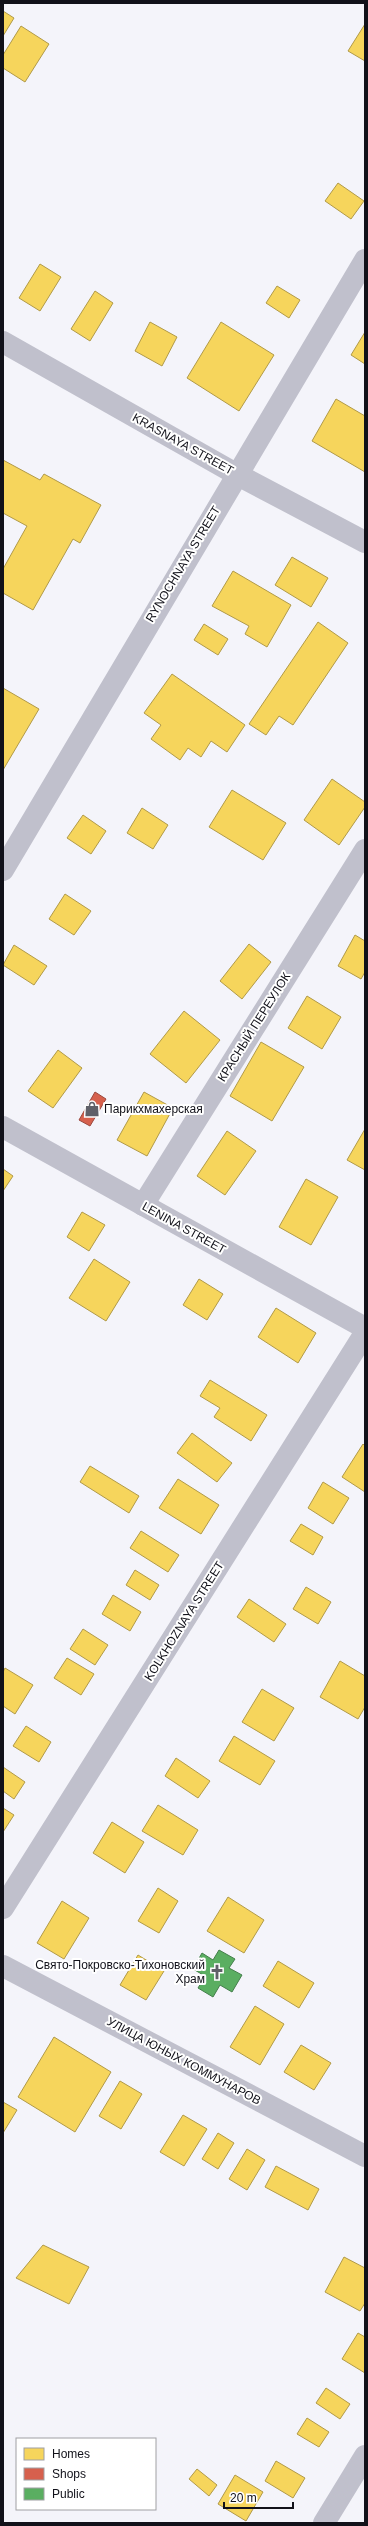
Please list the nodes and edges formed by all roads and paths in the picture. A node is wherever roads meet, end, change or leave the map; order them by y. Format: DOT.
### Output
graph roads {
  1 [pos="365,260"];
  2 [pos="3,342"];
  3 [pos="236,474"];
  4 [pos="365,542"];
  5 [pos="365,850"];
  6 [pos="3,870"];
  7 [pos="3,1127"];
  8 [pos="143,1205"];
  9 [pos="365,1328"];
  10 [pos="365,1333"];
  11 [pos="3,1908"];
  12 [pos="3,1966"];
  13 [pos="365,2156"];
  14 [pos="365,2456"];
  15 [pos="324,2523"];
  1 -- 3 [label="street, RYNOCHNAYA STREET"];
  2 -- 3 [label="street, KRASNAYA STREET"];
  3 -- 4 [label="street, KRASNAYA STREET"];
  3 -- 6 [label="street, RYNOCHNAYA STREET"];
  5 -- 8 [label="street, КРАСНЫЙ ПЕРЕУЛОК"];
  7 -- 8 [label="street, LENINA STREET"];
  8 -- 9 [label="street, LENINA STREET"];
  10 -- 11 [label="street, KOLKHOZNAYA STREET"];
  12 -- 13 [label="street, УЛИЦА ЮНЫХ КОММУНАРОВ"];
  14 -- 15 [label="street"];
}
